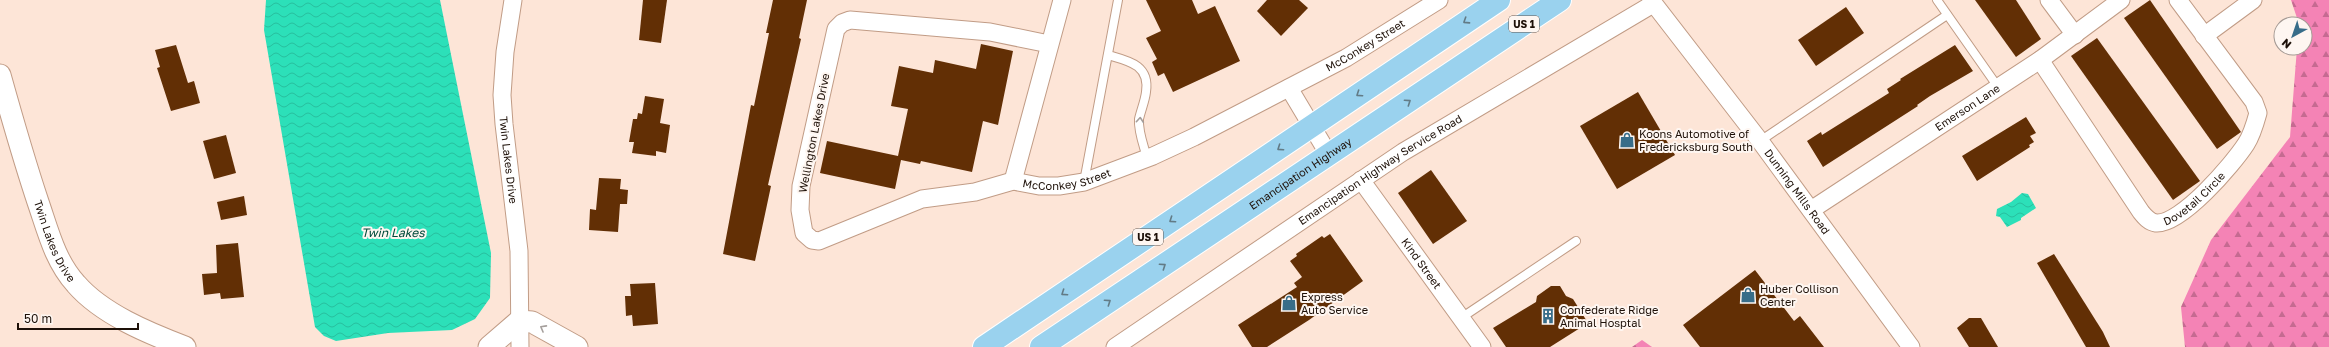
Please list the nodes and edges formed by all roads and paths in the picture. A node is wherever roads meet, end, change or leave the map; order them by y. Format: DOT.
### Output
graph roads {
  1 [pos="513,0"];
  2 [pos="1062,0"];
  3 [pos="1118,0"];
  4 [pos="1439,0"];
  5 [pos="1499,0"];
  6 [pos="1560,0"];
  7 [pos="1937,0"];
  8 [pos="2049,0"];
  9 [pos="2121,0"];
  10 [pos="2178,0"];
  11 [pos="2253,0"];
  12 [pos="1652,2"];
  13 [pos="1947,15"];
  14 [pos="2075,35"];
  15 [pos="2204,36"];
  16 [pos="1049,44"];
  17 [pos="1108,55"];
  18 [pos="2040,60"];
  19 [pos="0,75"];
  20 [pos="1998,87"];
  21 [pos="1289,88"];
  22 [pos="1312,126"];
  23 [pos="1760,141"];
  24 [pos="1329,154"];
  25 [pos="1147,158"];
  26 [pos="1362,180"];
  27 [pos="1013,181"];
  28 [pos="1084,182"];
  29 [pos="1811,210"];
  30 [pos="1576,241"];
  31 [pos="1461,318"];
  32 [pos="519,321"];
  33 [pos="489,346"];
  34 [pos="185,347"];
  35 [pos="485,347"];
  36 [pos="492,347"];
  37 [pos="520,347"];
  38 [pos="577,347"];
  39 [pos="984,347"];
  40 [pos="1041,347"];
  41 [pos="1114,347"];
  42 [pos="1482,347"];
  43 [pos="1911,347"];
  1 -- 32 [label="street, Twin Lakes Drive"];
  2 -- 16 [label="street, McConkey Street"];
  3 -- 17 [label="lane"];
  4 -- 21 [label="street, McConkey Street"];
  5 -- 22 [label="main road, US 1, one-way"];
  24 -- 6 [label="main road, Emancipation Highway / US 1, one-way"];
  7 -- 13 [label="lane"];
  8 -- 14 [label="street"];
  9 -- 14 [label="street, Emerson Lane"];
  10 -- 15 [label="street, Dovetail Circle"];
  11 -- 15 [label="street"];
  12 -- 23 [label="street, Dunning Mills Road"];
  12 -- 26 [label="street, Emancipation Highway Service Road"];
  13 -- 20 [label="lane"];
  13 -- 23 [label="lane"];
  14 -- 18 [label="street, Emerson Lane"];
  15 -- 18 [label="street, Dovetail Circle"];
  16 -- 27 [label="street, McConkey Street"];
  16 -- 27 [label="street, Wellington Lakes Drive"];
  25 -- 17 [label="lane, one-way"];
  17 -- 28 [label="lane"];
  18 -- 20 [label="street, Emerson Lane"];
  19 -- 34 [label="street, Twin Lakes Drive"];
  20 -- 29 [label="street, Emerson Lane"];
  21 -- 22 [label="street"];
  21 -- 25 [label="street, McConkey Street"];
  22 -- 24 [label="street"];
  22 -- 39 [label="main road, US 1, one-way"];
  23 -- 29 [label="street, Dunning Mills Road"];
  40 -- 24 [label="main road, Emancipation Highway / US 1, one-way"];
  25 -- 28 [label="street, McConkey Street"];
  26 -- 31 [label="street, Kind Street"];
  26 -- 41 [label="street, Emancipation Highway Service Road"];
  27 -- 28 [label="street, McConkey Street"];
  29 -- 43 [label="street, Dunning Mills Road"];
  30 -- 31 [label="lane"];
  31 -- 42 [label="street, Kind Street"];
  32 -- 33 [label="street"];
  32 -- 37 [label="street, Twin Lakes Drive"];
  38 -- 32 [label="street, one-way"];
  33 -- 35 [label="street"];
  33 -- 36 [label="street"];
}
